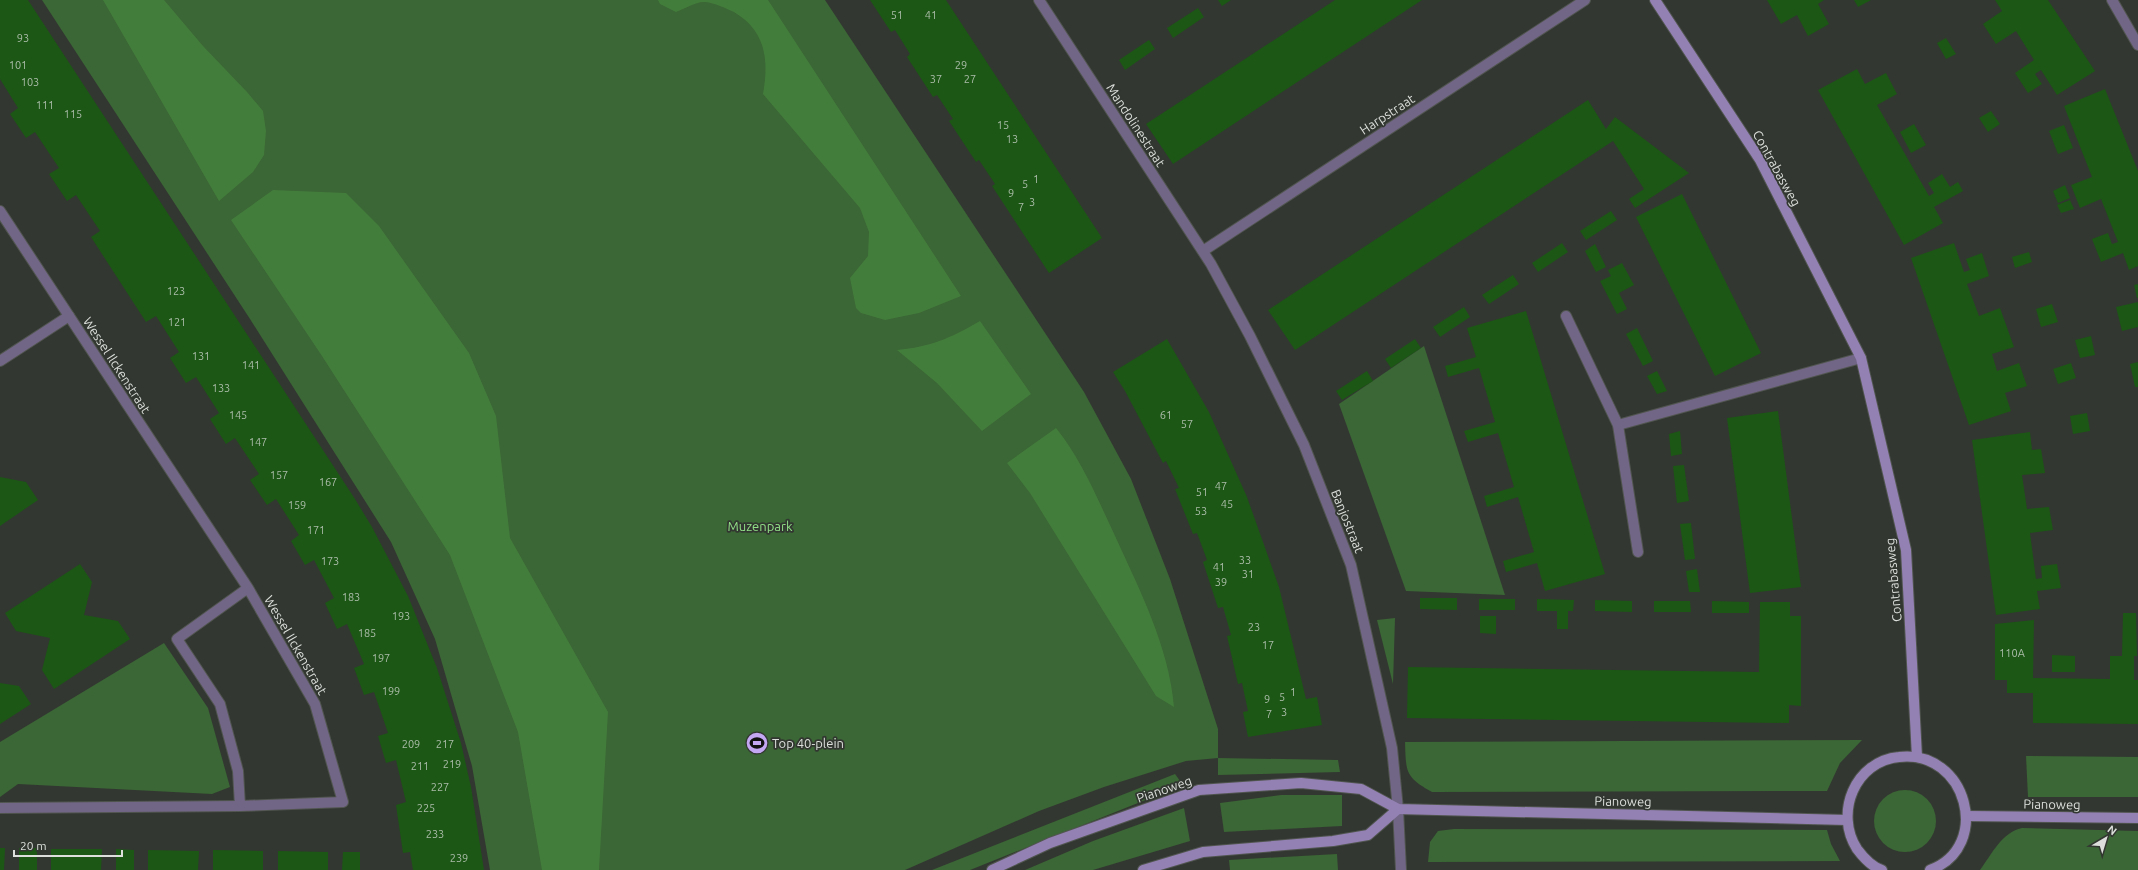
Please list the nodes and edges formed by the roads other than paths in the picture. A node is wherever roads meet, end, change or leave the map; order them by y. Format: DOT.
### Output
graph roads {
  1 [pos="1039,0"];
  2 [pos="1585,0"];
  3 [pos="1655,0"];
  4 [pos="2112,0"];
  5 [pos="2138,45"];
  6 [pos="0,211"];
  7 [pos="1203,251"];
  8 [pos="1211,264"];
  9 [pos="69,316"];
  10 [pos="1566,316"];
  11 [pos="1861,358"];
  12 [pos="0,361"];
  13 [pos="1618,425"];
  14 [pos="1638,552"];
  15 [pos="248,588"];
  16 [pos="1917,757"];
  17 [pos="240,806"];
  18 [pos="0,808"];
  19 [pos="1398,809"];
  20 [pos="1966,816"];
  21 [pos="2138,818"];
  22 [pos="1847,820"];
  23 [pos="992,870"];
  24 [pos="1143,870"];
  25 [pos="1401,870"];
  26 [pos="1882,870"];
  27 [pos="1930,870"];
  1 -- 7 [label="street, Mandolinestraat"];
  2 -- 7 [label="street, Harpstraat"];
  3 -- 11 [label="street, Contrabasweg"];
  4 -- 5 [label="street"];
  6 -- 9 [label="street, Wessel Ilckenstraat"];
  7 -- 8 [label="street, Mandolinestraat"];
  8 -- 19 [label="street, Banjostraat"];
  9 -- 12 [label="street, Wessel Ilckenstraat"];
  9 -- 15 [label="street, Wessel Ilckenstraat"];
  10 -- 13 [label="street"];
  11 -- 13 [label="street"];
  11 -- 16 [label="street, Contrabasweg"];
  13 -- 14 [label="street"];
  15 -- 17 [label="street, Wessel Ilckenstraat"];
  15 -- 17 [label="street, Wessel Ilckenstraat"];
  16 -- 20 [label="street"];
  16 -- 22 [label="street"];
  17 -- 18 [label="street, Wessel Ilckenstraat"];
  19 -- 22 [label="street, Pianoweg"];
  19 -- 23 [label="street, Pianoweg"];
  19 -- 24 [label="street"];
  19 -- 25 [label="street, Banjostraat"];
  20 -- 21 [label="street, Pianoweg"];
  20 -- 27 [label="street"];
  22 -- 26 [label="street"];
}
